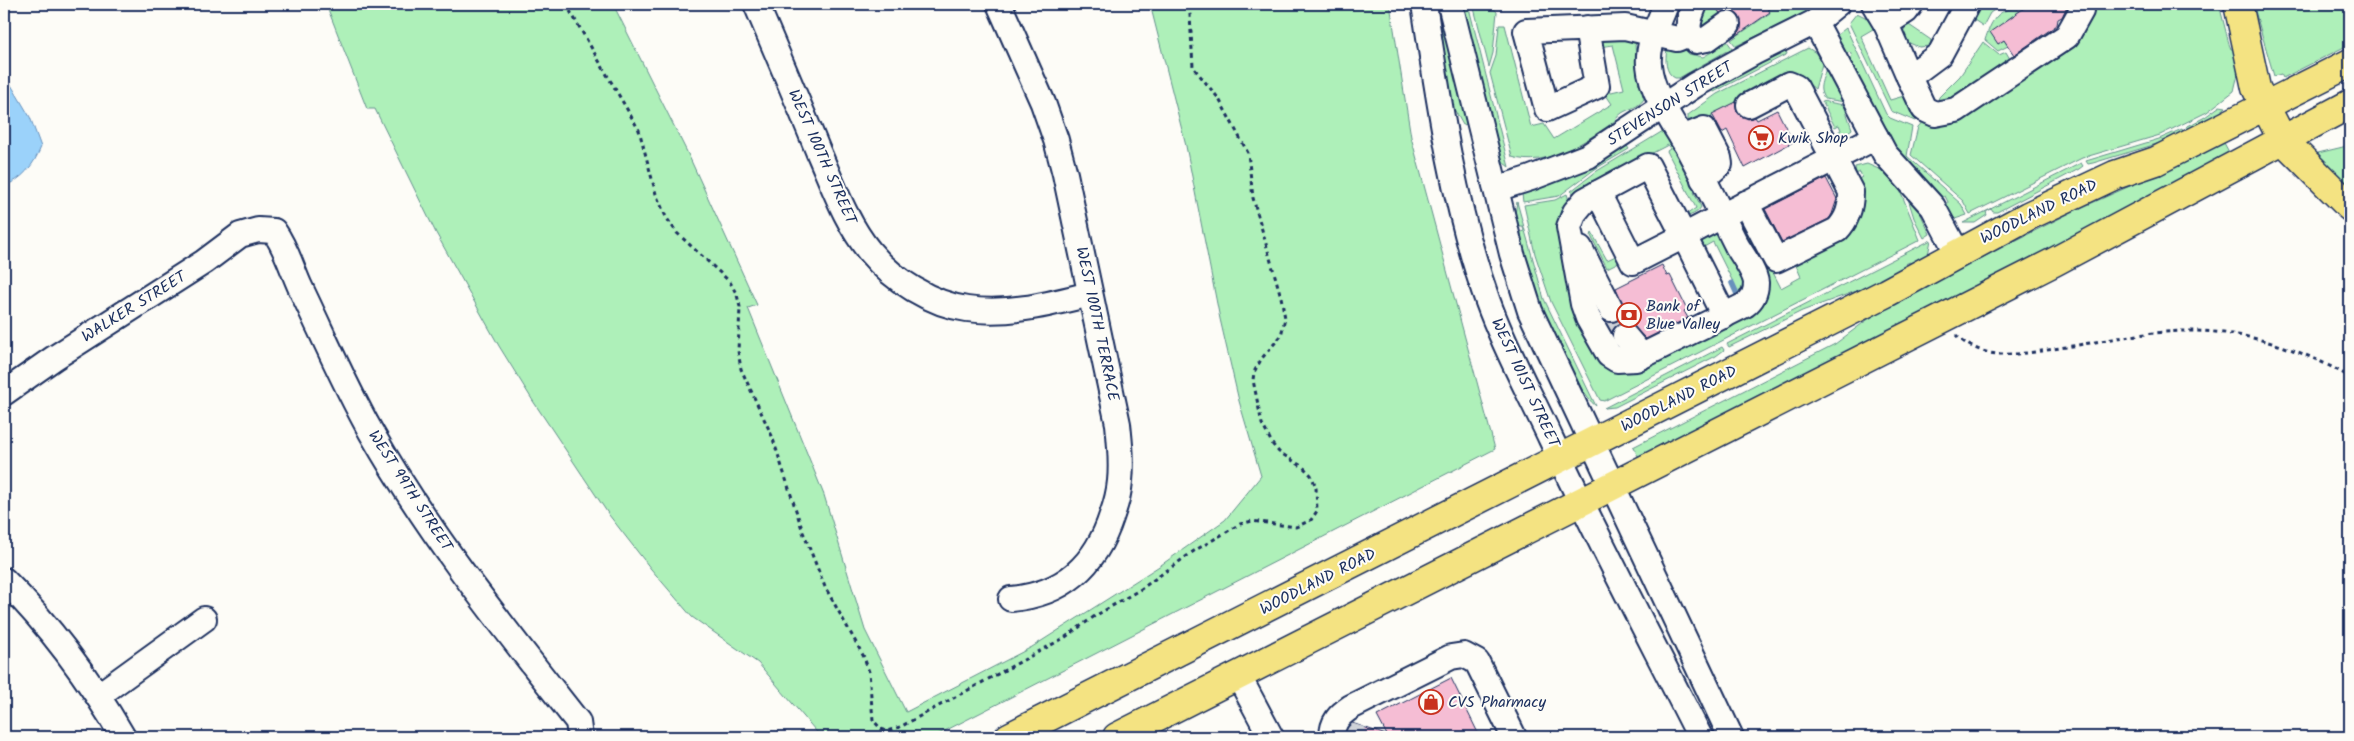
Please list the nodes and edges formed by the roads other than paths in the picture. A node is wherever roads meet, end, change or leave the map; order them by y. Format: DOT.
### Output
graph roads {
  1 [pos="756,4"];
  2 [pos="999,4"];
  3 [pos="1424,4"];
  4 [pos="1450,4"];
  5 [pos="1666,4"];
  6 [pos="1695,4"];
  7 [pos="1837,4"];
  8 [pos="1874,4"];
  9 [pos="1911,4"];
  10 [pos="1967,4"];
  11 [pos="2082,4"];
  12 [pos="2238,4"];
  13 [pos="1815,22"];
  14 [pos="1728,24"];
  15 [pos="1886,24"];
  16 [pos="1587,28"];
  17 [pos="1655,33"];
  18 [pos="1690,34"];
  19 [pos="2350,63"];
  20 [pos="1909,77"];
  21 [pos="1749,104"];
  22 [pos="2350,104"];
  23 [pos="1664,106"];
  24 [pos="2265,106"];
  25 [pos="1876,137"];
  26 [pos="1682,138"];
  27 [pos="2282,139"];
  28 [pos="1834,158"];
  29 [pos="1703,179"];
  30 [pos="1496,189"];
  31 [pos="1598,193"];
  32 [pos="1746,203"];
  33 [pos="2350,207"];
  34 [pos="1722,216"];
  35 [pos="1569,226"];
  36 [pos="267,231"];
  37 [pos="1684,236"];
  38 [pos="1958,254"];
  39 [pos="1090,294"];
  40 [pos="1607,311"];
  41 [pos="1724,316"];
  42 [pos="1620,338"];
  43 [pos="1642,356"];
  44 [pos="4,393"];
  45 [pos="1592,443"];
  46 [pos="1560,459"];
  47 [pos="1613,487"];
  48 [pos="1581,502"];
  49 [pos="4,580"];
  50 [pos="1010,599"];
  51 [pos="204,620"];
  52 [pos="1238,676"];
  53 [pos="1377,694"];
  54 [pos="99,695"];
  55 [pos="1354,724"];
  56 [pos="123,737"];
  57 [pos="580,737"];
  58 [pos="1009,737"];
  59 [pos="1117,737"];
  60 [pos="1271,737"];
  61 [pos="1332,737"];
  62 [pos="1514,737"];
  63 [pos="1700,737"];
  64 [pos="1731,737"];
  1 -- 39 [label="street, WEST 100TH STREET"];
  2 -- 39 [label="street, WEST 100TH TERRACE"];
  3 -- 46 [label="street, WEST 101ST STREET"];
  4 -- 30 [label="street"];
  5 -- 17 [label="street"];
  6 -- 18 [label="street"];
  7 -- 13 [label="street, STEVENSON STREET"];
  8 -- 15 [label="street"];
  9 -- 15 [label="street"];
  10 -- 20 [label="street"];
  11 -- 20 [label="street"];
  12 -- 24 [label="main road"];
  13 -- 23 [label="street, STEVENSON STREET"];
  13 -- 25 [label="street"];
  14 -- 18 [label="street"];
  15 -- 20 [label="street"];
  16 -- 17 [label="street"];
  17 -- 18 [label="street"];
  17 -- 23 [label="street"];
  19 -- 24 [label="main road, WOODLAND ROAD"];
  21 -- 28 [label="street"];
  22 -- 27 [label="main road"];
  23 -- 26 [label="street"];
  23 -- 30 [label="street, STEVENSON STREET"];
  24 -- 27 [label="main road"];
  24 -- 38 [label="main road, WOODLAND ROAD"];
  25 -- 28 [label="street"];
  25 -- 38 [label="street"];
  26 -- 29 [label="street"];
  26 -- 29 [label="street"];
  27 -- 33 [label="main road"];
  27 -- 47 [label="main road"];
  28 -- 32 [label="street"];
  28 -- 32 [label="street"];
  29 -- 34 [label="street"];
  30 -- 45 [label="street"];
  31 -- 35 [label="street"];
  31 -- 37 [label="street"];
  31 -- 37 [label="street"];
  32 -- 34 [label="street"];
  34 -- 37 [label="street"];
  34 -- 41 [label="street"];
  35 -- 40 [label="street"];
  35 -- 43 [label="street"];
  36 -- 44 [label="street, WALKER STREET"];
  36 -- 57 [label="street, WEST 99TH STREET"];
  37 -- 41 [label="street"];
  38 -- 45 [label="main road, WOODLAND ROAD"];
  39 -- 50 [label="street, WEST 100TH TERRACE"];
  41 -- 43 [label="street"];
  42 -- 43 [label="street"];
  45 -- 46 [label="main road, WOODLAND ROAD"];
  45 -- 47 [label="street"];
  46 -- 48 [label="street, WEST 101ST STREET"];
  46 -- 58 [label="main road, WOODLAND ROAD"];
  47 -- 48 [label="main road"];
  47 -- 64 [label="street"];
  48 -- 52 [label="main road"];
  48 -- 63 [label="street, WEST 101ST STREET"];
  49 -- 54 [label="street"];
  51 -- 54 [label="street"];
  52 -- 59 [label="main road"];
  52 -- 60 [label="street"];
  53 -- 55 [label="street"];
  53 -- 61 [label="street"];
  53 -- 62 [label="street"];
  54 -- 56 [label="street"];
}
